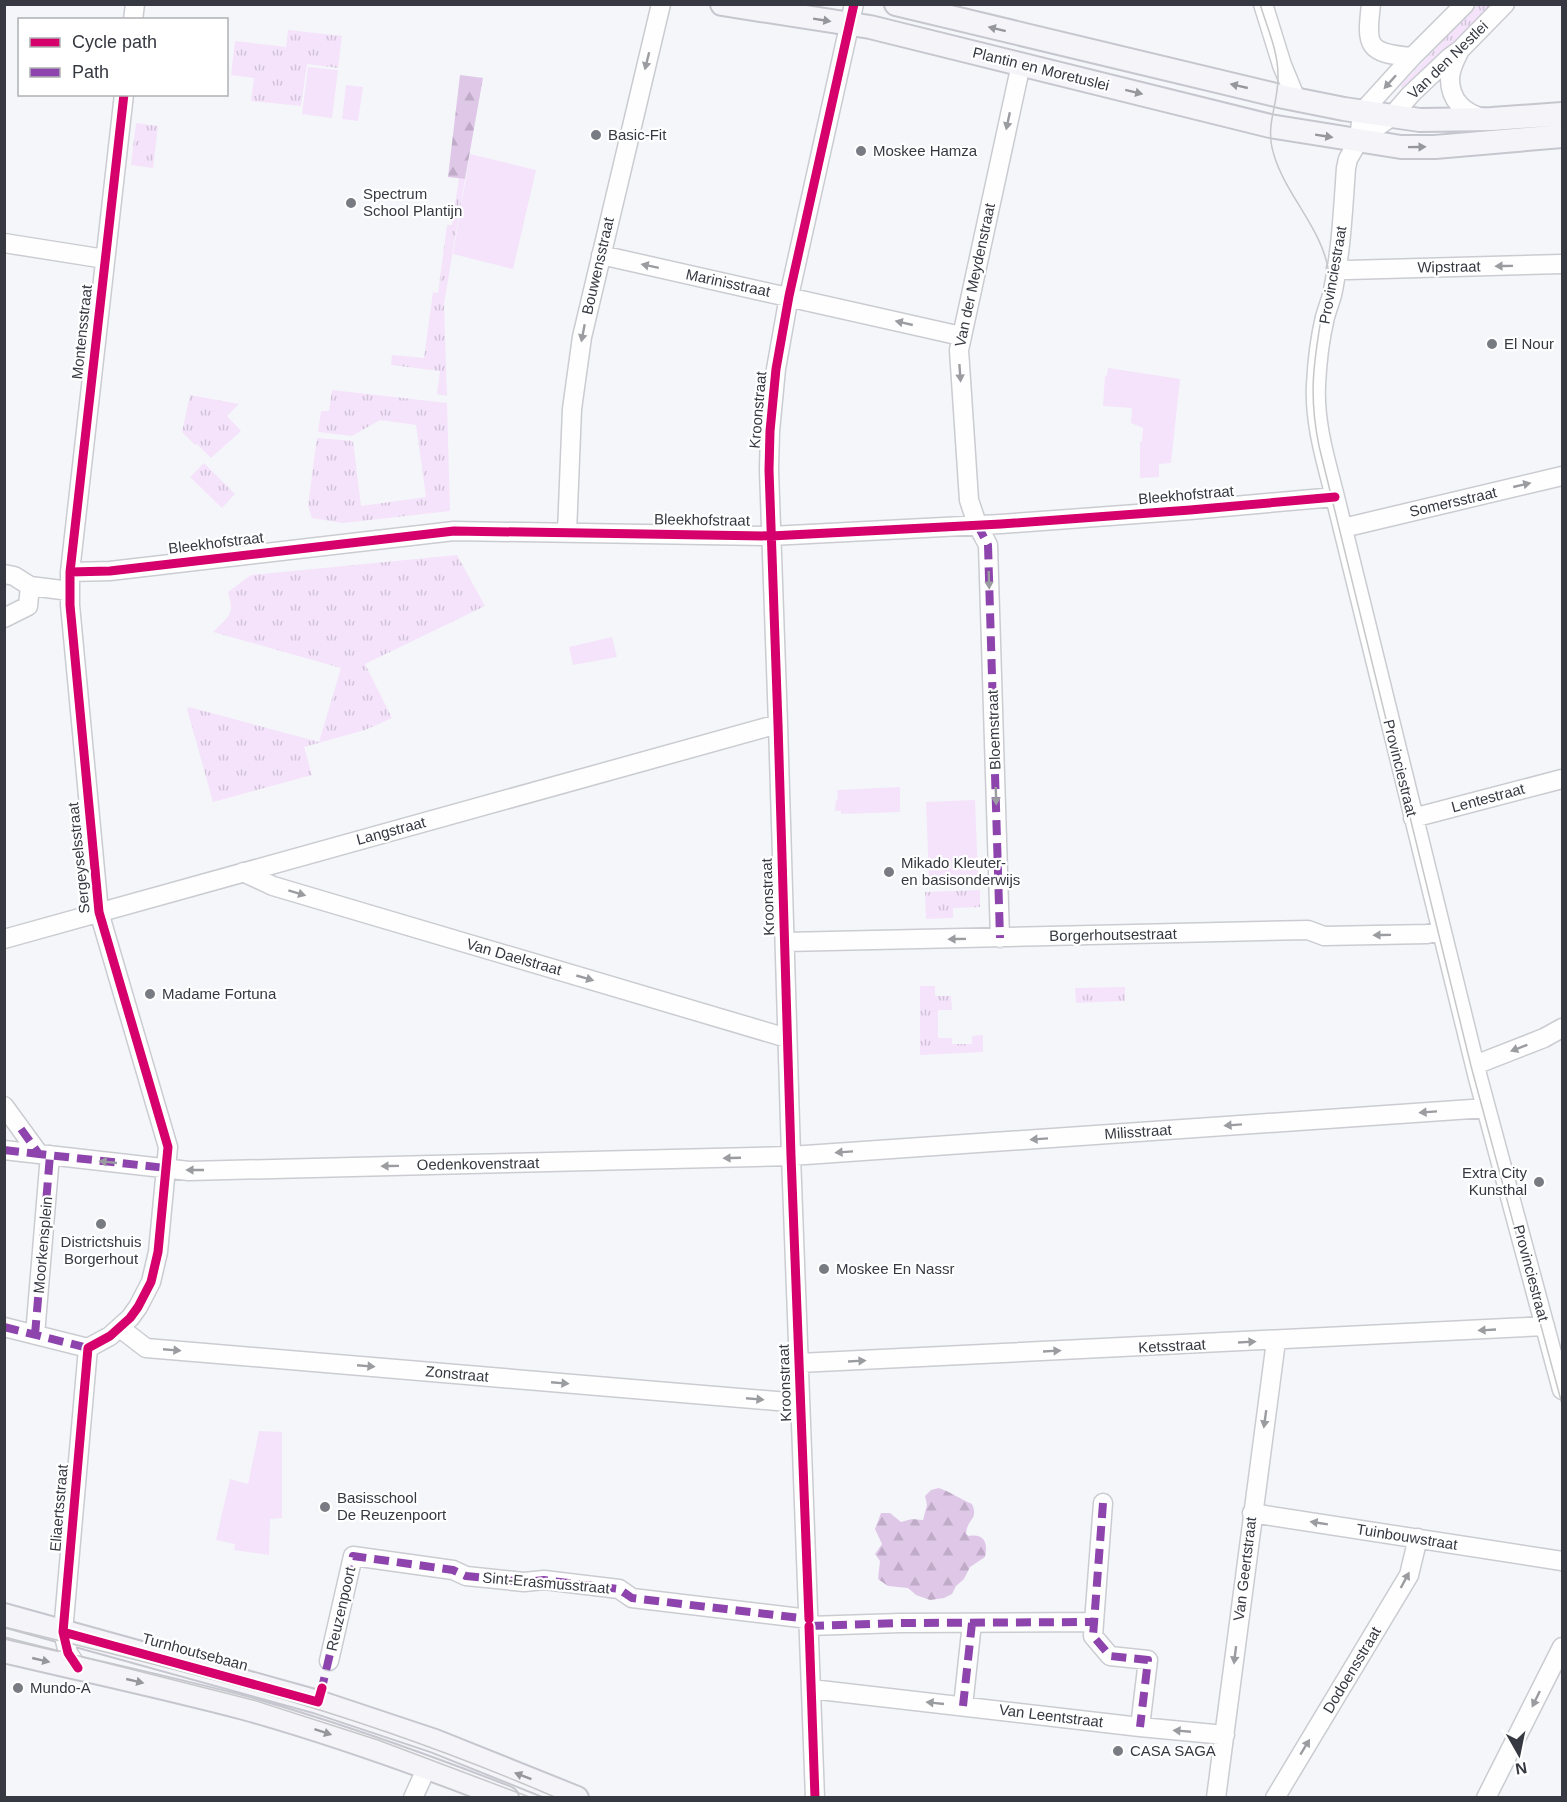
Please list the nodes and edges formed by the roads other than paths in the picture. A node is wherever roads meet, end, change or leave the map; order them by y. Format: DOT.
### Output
graph roads {
  1 [pos="661,4"];
  2 [pos="722,4"];
  3 [pos="896,4"];
  4 [pos="1263,4"];
  5 [pos="1371,4"];
  6 [pos="1465,4"];
  7 [pos="1505,4"];
  8 [pos="852,14"];
  9 [pos="1460,50"];
  10 [pos="1412,57"];
  11 [pos="1021,64"];
  12 [pos="124,96"];
  13 [pos="1296,99"];
  14 [pos="1362,112"];
  15 [pos="1563,114"];
  16 [pos="1391,117"];
  17 [pos="1492,119"];
  18 [pos="1563,136"];
  19 [pos="1359,140"];
  20 [pos="10,244"];
  21 [pos="600,255"];
  22 [pos="105,259"];
  23 [pos="1563,264"];
  24 [pos="1336,268"];
  25 [pos="789,296"];
  26 [pos="961,336"];
  27 [pos="1563,476"];
  28 [pos="1335,497"];
  29 [pos="977,524"];
  30 [pos="1343,528"];
  31 [pos="567,533"];
  32 [pos="771,536"];
  33 [pos="70,572"];
  34 [pos="4,574"];
  35 [pos="30,586"];
  36 [pos="70,591"];
  37 [pos="4,618"];
  38 [pos="778,724"];
  39 [pos="1563,779"];
  40 [pos="1413,818"];
  41 [pos="243,872"];
  42 [pos="99,912"];
  43 [pos="1441,931"];
  44 [pos="1000,938"];
  45 [pos="4,939"];
  46 [pos="784,942"];
  47 [pos="1563,1028"];
  48 [pos="787,1038"];
  49 [pos="1474,1065"];
  50 [pos="4,1106"];
  51 [pos="1486,1108"];
  52 [pos="4,1150"];
  53 [pos="45,1155"];
  54 [pos="791,1156"];
  55 [pos="166,1168"];
  56 [pos="1545,1326"];
  57 [pos="4,1327"];
  58 [pos="120,1328"];
  59 [pos="35,1335"];
  60 [pos="1276,1341"];
  61 [pos="88,1348"];
  62 [pos="799,1363"];
  63 [pos="1563,1390"];
  64 [pos="800,1403"];
  65 [pos="1103,1503"];
  66 [pos="1252,1513"];
  67 [pos="1418,1538"];
  68 [pos="353,1556"];
  69 [pos="1563,1561"];
  70 [pos="4,1616"];
  71 [pos="1094,1622"];
  72 [pos="809,1623"];
  73 [pos="972,1623"];
  74 [pos="63,1632"];
  75 [pos="1563,1647"];
  76 [pos="4,1651"];
  77 [pos="328,1661"];
  78 [pos="78,1668"];
  79 [pos="811,1689"];
  80 [pos="963,1706"];
  81 [pos="1140,1727"];
  82 [pos="1225,1735"];
  83 [pos="427,1767"];
  84 [pos="413,1797"];
  85 [pos="507,1797"];
  86 [pos="578,1797"];
  87 [pos="815,1797"];
  88 [pos="1216,1797"];
  89 [pos="1275,1797"];
  90 [pos="1486,1797"];
  1 -- 21 [label="street, Bouwensstraat, one-way"];
  2 -- 8 [label="main road, Plantin en Moretuslei, one-way"];
  13 -- 3 [label="main road, Plantin en Moretuslei, one-way"];
  4 -- 13 [label="street"];
  5 -- 10 [label="street"];
  6 -- 10 [label="street, Van den Nestlei"];
  7 -- 9 [label="street, Van den Nestlei"];
  8 -- 11 [label="main road, Plantin en Moretuslei"];
  8 -- 25 [label="street, Kroonstraat"];
  9 -- 16 [label="street, Van den Nestlei"];
  9 -- 17 [label="street"];
  10 -- 14 [label="street, Van den Nestlei, one-way"];
  11 -- 19 [label="main road, Plantin en Moretuslei, one-way"];
  11 -- 26 [label="street, Van der Meydenstraat, one-way"];
  12 -- 22 [label="street, Montensstraat"];
  13 -- 14 [label="main road, Plantin en Moretuslei"];
  14 -- 16 [label="main road, Plantin en Moretuslei"];
  14 -- 19 [label="street"];
  15 -- 17 [label="main road, Plantin en Moretuslei"];
  16 -- 17 [label="main road, Plantin en Moretuslei"];
  16 -- 19 [label="street"];
  19 -- 18 [label="main road, Plantin en Moretuslei, one-way"];
  19 -- 24 [label="street, Provinciestraat"];
  20 -- 22 [label="street"];
  25 -- 21 [label="street, Marinisstraat, one-way"];
  21 -- 31 [label="street, Bouwensstraat, one-way"];
  22 -- 33 [label="street, Montensstraat"];
  23 -- 24 [label="street, Wipstraat, one-way"];
  24 -- 28 [label="street, Provinciestraat"];
  26 -- 25 [label="street, Marinisstraat, one-way"];
  25 -- 32 [label="street, Kroonstraat"];
  26 -- 29 [label="street, Van der Meydenstraat, one-way"];
  30 -- 27 [label="street, Somersstraat, one-way"];
  28 -- 29 [label="street, Bleekhofstraat"];
  28 -- 30 [label="street, Provinciestraat"];
  29 -- 32 [label="street, Bleekhofstraat"];
  29 -- 44 [label="street, Bloemstraat, one-way"];
  30 -- 40 [label="street, Provinciestraat"];
  31 -- 32 [label="street, Bleekhofstraat"];
  31 -- 33 [label="street, Bleekhofstraat"];
  32 -- 38 [label="street, Kroonstraat"];
  33 -- 36 [label="street, Sergeyselsstraat"];
  34 -- 35 [label="street"];
  35 -- 36 [label="street"];
  35 -- 37 [label="street"];
  36 -- 42 [label="street, Sergeyselsstraat"];
  38 -- 41 [label="street, Langstraat"];
  38 -- 46 [label="street, Kroonstraat"];
  39 -- 40 [label="street, Lentestraat"];
  40 -- 43 [label="street, Provinciestraat"];
  41 -- 42 [label="street, Langstraat"];
  41 -- 48 [label="street, Van Daelstraat, one-way"];
  42 -- 45 [label="street, Langstraat"];
  42 -- 55 [label="street, Sergeyselsstraat"];
  43 -- 44 [label="street, Borgerhoutsestraat, one-way"];
  43 -- 49 [label="street, Provinciestraat"];
  44 -- 46 [label="street, Borgerhoutsestraat, one-way"];
  46 -- 48 [label="street, Kroonstraat"];
  47 -- 49 [label="street, one-way"];
  48 -- 54 [label="street, Kroonstraat"];
  49 -- 51 [label="street, Provinciestraat"];
  50 -- 53 [label="street"];
  51 -- 54 [label="street, Milisstraat, one-way"];
  51 -- 56 [label="street, Provinciestraat"];
  52 -- 53 [label="street"];
  55 -- 53 [label="street, one-way"];
  53 -- 59 [label="street, Moorkensplein"];
  54 -- 55 [label="street, Oedenkovenstraat, one-way"];
  54 -- 62 [label="street, Kroonstraat"];
  55 -- 58 [label="street"];
  56 -- 60 [label="street, Ketsstraat, one-way"];
  56 -- 63 [label="street, Provinciestraat"];
  57 -- 59 [label="street"];
  58 -- 61 [label="street"];
  58 -- 64 [label="street, Zonstraat, one-way"];
  59 -- 61 [label="street"];
  62 -- 60 [label="street, Ketsstraat, one-way"];
  60 -- 66 [label="street, Van Geertstraat, one-way"];
  61 -- 74 [label="street, Eliaertsstraat"];
  62 -- 64 [label="street, Kroonstraat"];
  64 -- 72 [label="street, Kroonstraat"];
  65 -- 71 [label="street"];
  67 -- 66 [label="street, Tuinbouwstraat, one-way"];
  66 -- 82 [label="street, Van Geertstraat, one-way"];
  67 -- 69 [label="street, Tuinbouwstraat"];
  89 -- 67 [label="street, Dodoensstraat, one-way"];
  68 -- 72 [label="street, Sint-Erasmusstraat"];
  68 -- 77 [label="street, Reuzenpoort"];
  70 -- 74 [label="main road, Turnhoutsebaan"];
  71 -- 73 [label="street"];
  71 -- 81 [label="street"];
  72 -- 73 [label="street, Sint-Erasmusstraat"];
  72 -- 79 [label="street, Kroonstraat"];
  73 -- 80 [label="street"];
  74 -- 78 [label="street, Eliaertsstraat"];
  86 -- 74 [label="main road, Turnhoutsebaan, one-way"];
  75 -- 90 [label="street, one-way"];
  76 -- 78 [label="main road, one-way"];
  78 -- 83 [label="main road, one-way"];
  80 -- 79 [label="street, Van Leentstraat, one-way"];
  79 -- 87 [label="street, Kroonstraat"];
  80 -- 81 [label="street, Van Leentstraat"];
  82 -- 81 [label="street, Van Leentstraat, one-way"];
  82 -- 88 [label="street, Van Geertstraat"];
  83 -- 84 [label="street"];
  83 -- 85 [label="main road"];
}
